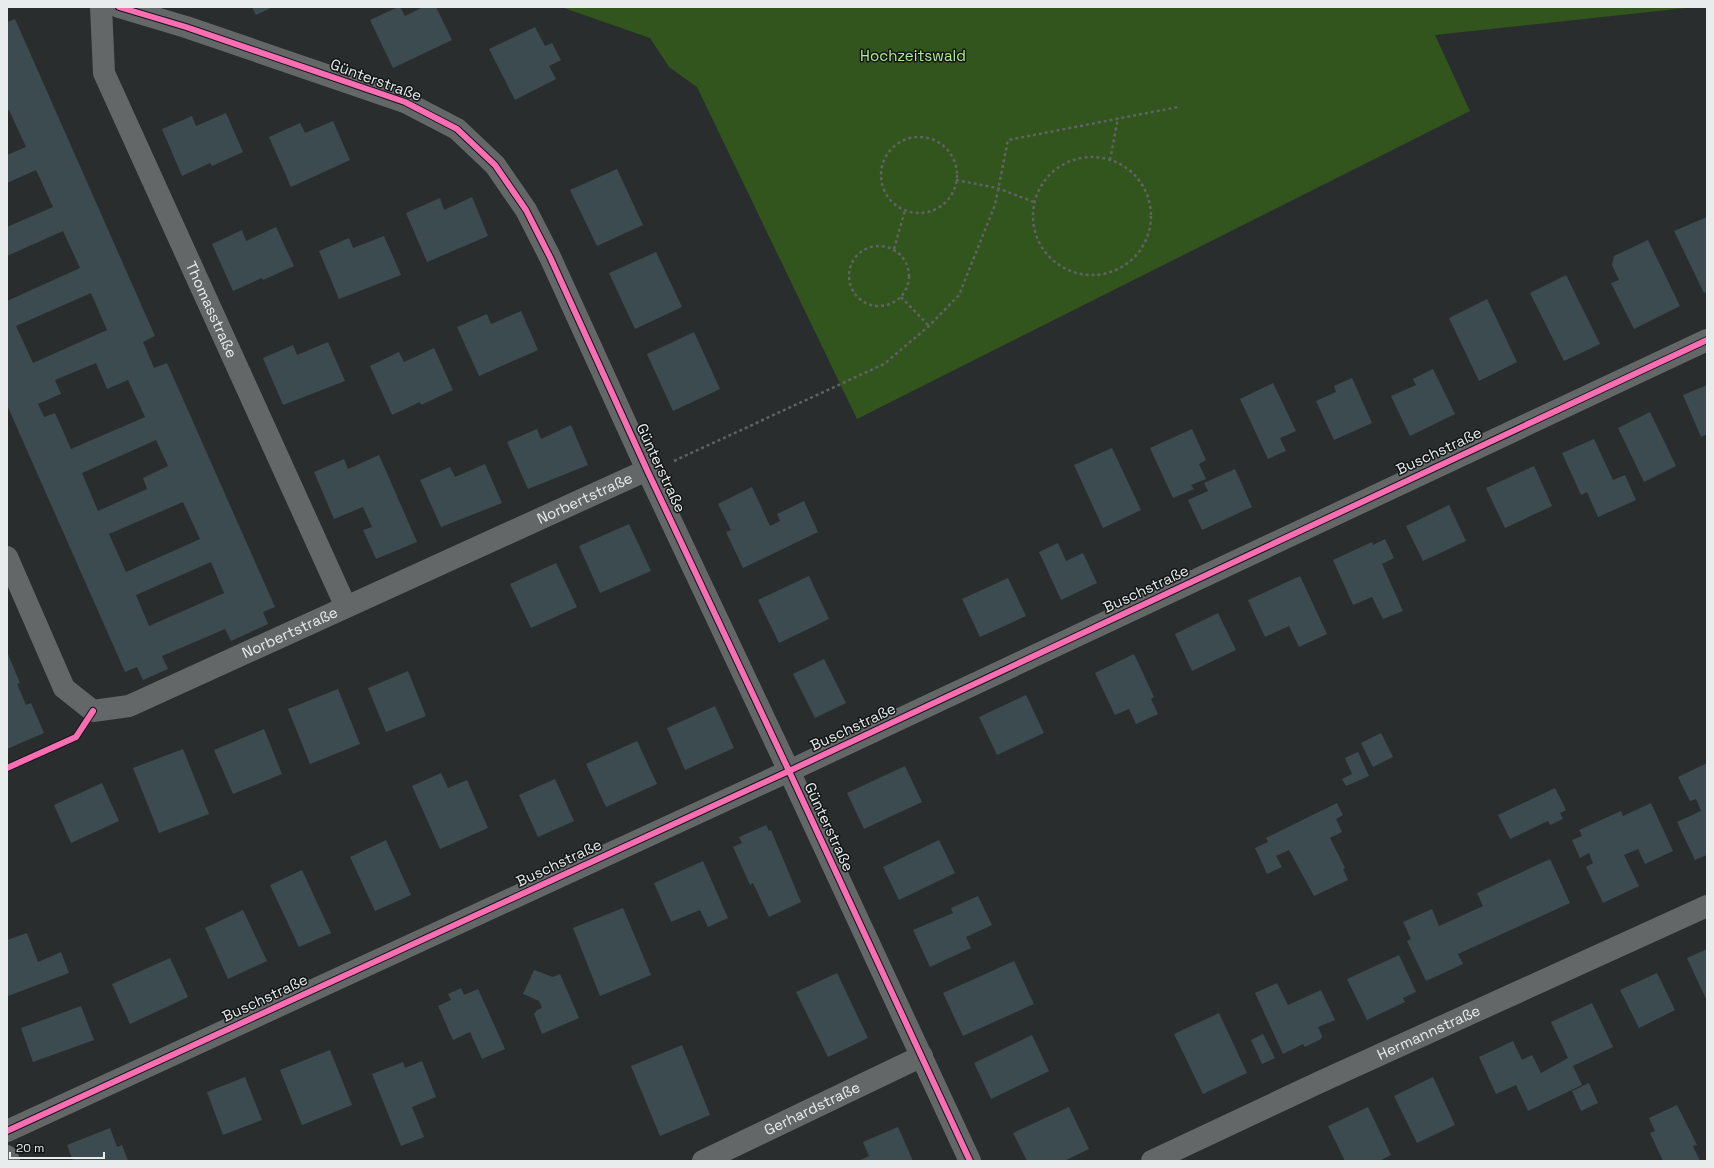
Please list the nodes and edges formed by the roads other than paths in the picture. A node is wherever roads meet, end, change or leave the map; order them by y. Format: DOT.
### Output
graph roads {
  1 [pos="101,7"];
  2 [pos="119,7"];
  3 [pos="1707,340"];
  4 [pos="647,470"];
  5 [pos="7,557"];
  6 [pos="346,607"];
  7 [pos="789,771"];
  8 [pos="1707,906"];
  9 [pos="922,1056"];
  10 [pos="7,1131"];
  11 [pos="7,1156"];
  12 [pos="9,1161"];
  13 [pos="703,1161"];
  14 [pos="970,1161"];
  15 [pos="1152,1161"];
  1 -- 6 [label="street, Thomasstraße"];
  2 -- 4 [label="street, Günterstraße"];
  3 -- 7 [label="street, Buschstraße"];
  4 -- 6 [label="street, Norbertstraße"];
  4 -- 7 [label="street, Günterstraße"];
  5 -- 6 [label="street, Norbertstraße"];
  7 -- 9 [label="street, Günterstraße"];
  7 -- 10 [label="street, Buschstraße"];
  8 -- 15 [label="street, Hermannstraße"];
  9 -- 13 [label="street, Gerhardstraße"];
  9 -- 14 [label="street, Günterstraße"];
  11 -- 12 [label="street"];
}
